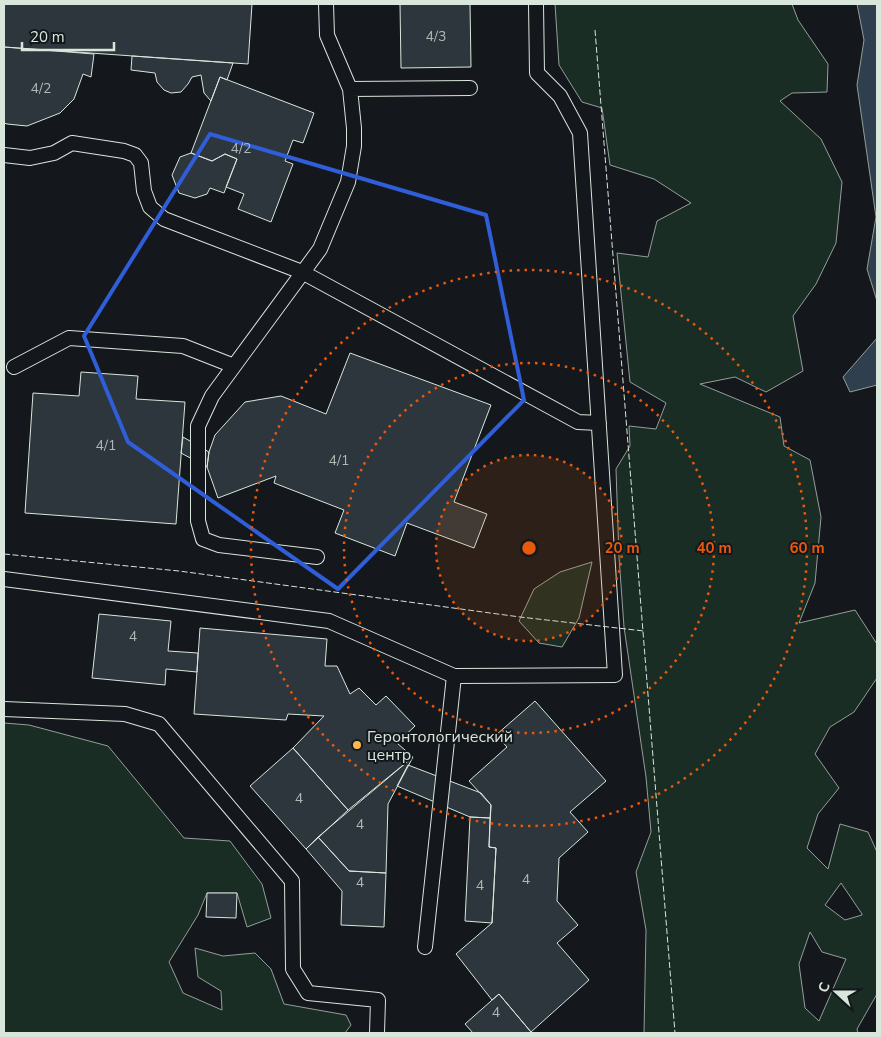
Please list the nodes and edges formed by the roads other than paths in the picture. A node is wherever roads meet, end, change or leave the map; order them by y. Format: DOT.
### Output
graph roads {
  1 [pos="326,4"];
  2 [pos="536,4"];
  3 [pos="350,88"];
  4 [pos="470,88"];
  5 [pos="4,155"];
  6 [pos="302,272"];
  7 [pos="234,366"];
  8 [pos="14,367"];
  9 [pos="599,423"];
  10 [pos="317,557"];
  11 [pos="4,579"];
  12 [pos="454,676"];
  13 [pos="4,709"];
  14 [pos="426,947"];
  15 [pos="378,1033"];
  1 -- 3 [label="lane"];
  2 -- 9 [label="lane"];
  3 -- 4 [label="lane"];
  3 -- 6 [label="lane"];
  5 -- 6 [label="lane"];
  6 -- 7 [label="lane"];
  6 -- 9 [label="lane"];
  7 -- 8 [label="lane"];
  7 -- 10 [label="lane"];
  9 -- 12 [label="lane"];
  11 -- 12 [label="lane"];
  12 -- 14 [label="lane"];
  13 -- 15 [label="lane"];
}
